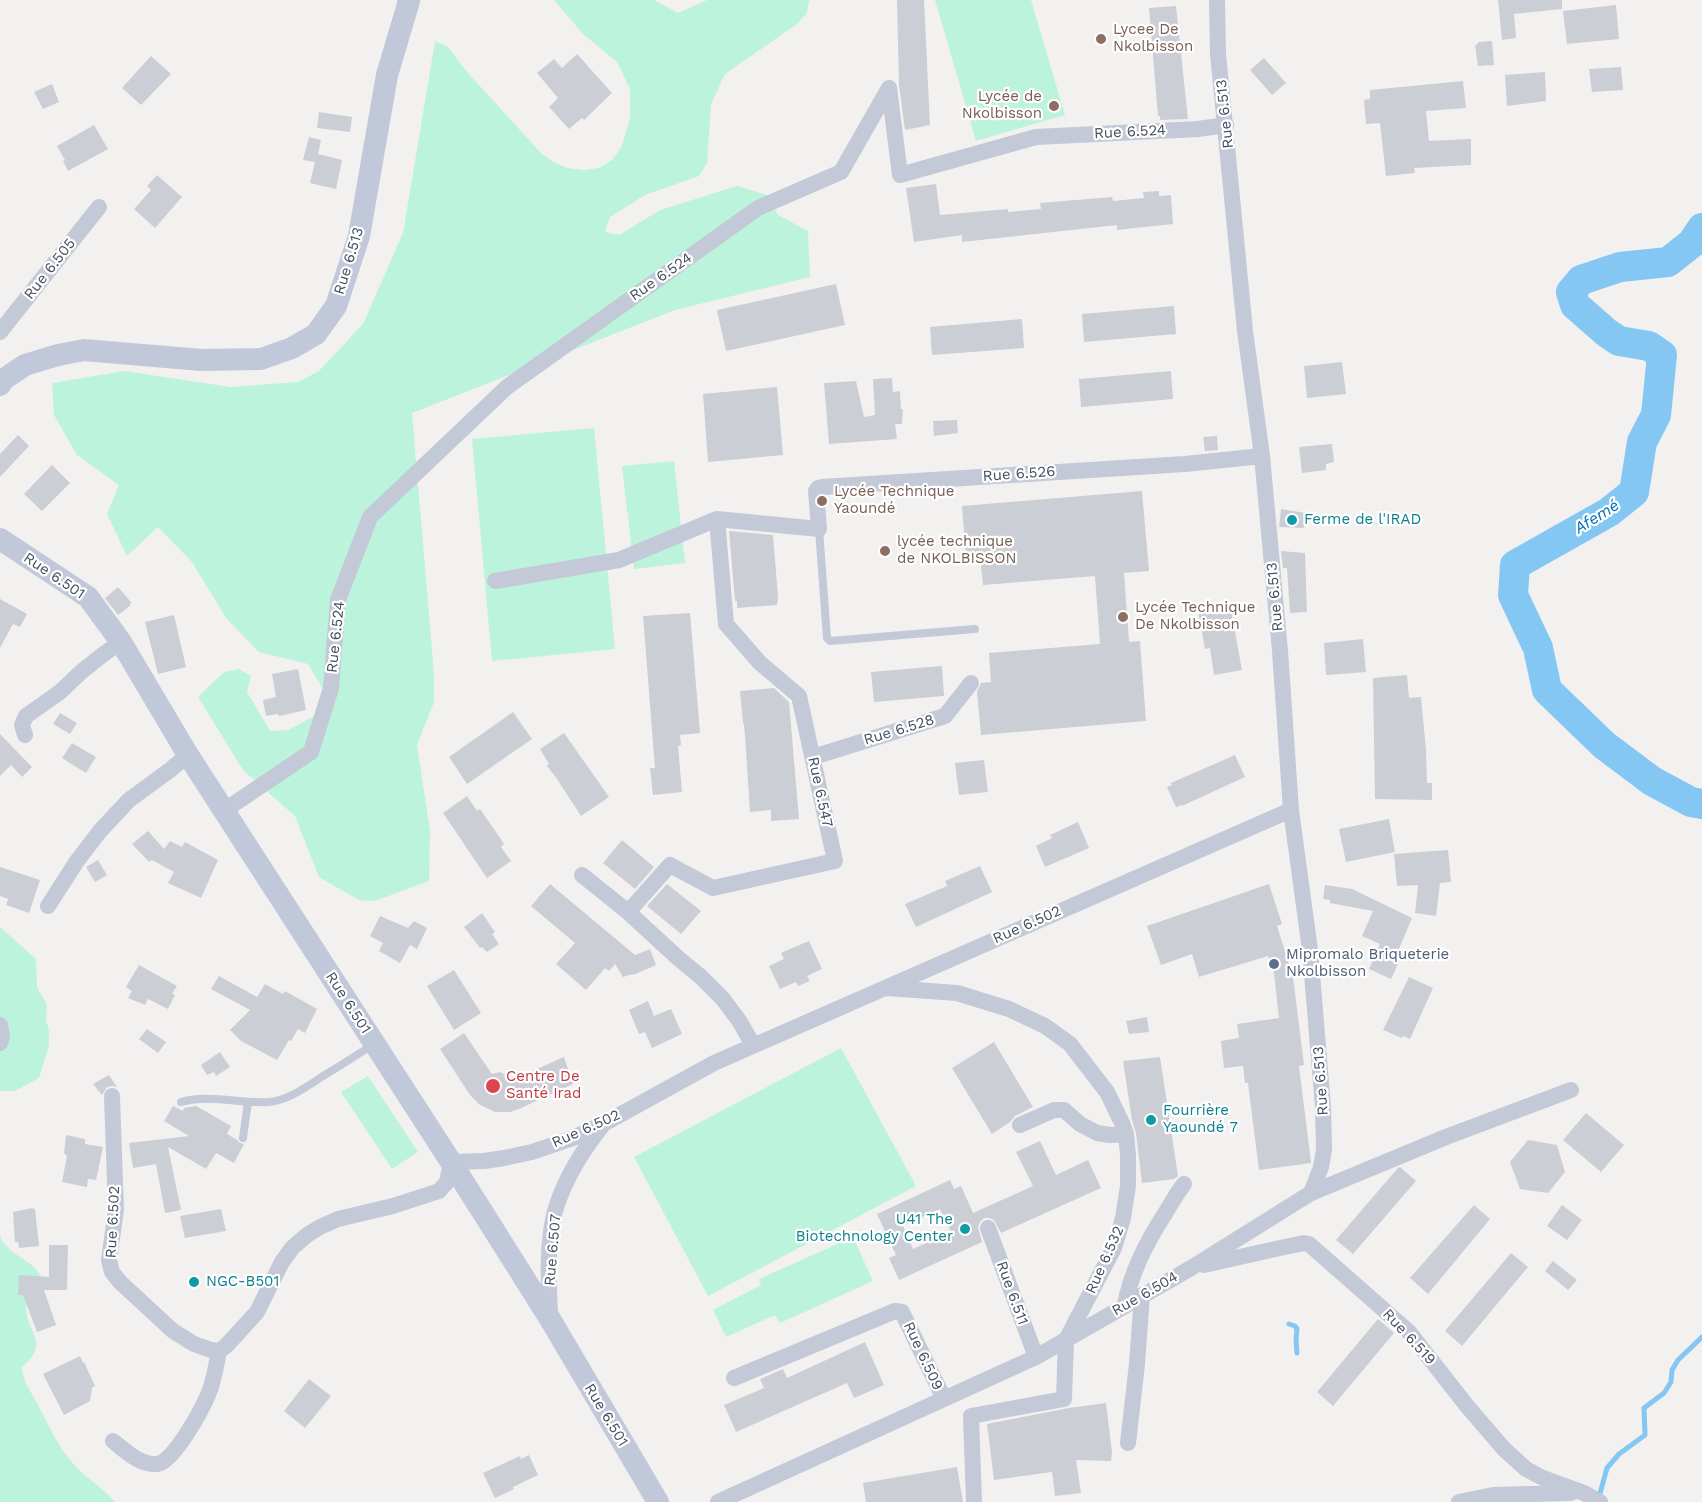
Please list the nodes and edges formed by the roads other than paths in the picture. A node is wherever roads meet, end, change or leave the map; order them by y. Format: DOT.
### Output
graph roads {
  1 [pos="409,0"];
  2 [pos="1217,0"];
  3 [pos="1226,124"];
  4 [pos="99,207"];
  5 [pos="0,332"];
  6 [pos="0,385"];
  7 [pos="1262,456"];
  8 [pos="717,519"];
  9 [pos="819,529"];
  10 [pos="0,539"];
  11 [pos="495,580"];
  12 [pos="975,629"];
  13 [pos="121,642"];
  14 [pos="971,682"];
  15 [pos="25,735"];
  16 [pos="188,755"];
  17 [pos="813,757"];
  18 [pos="225,810"];
  19 [pos="1291,810"];
  20 [pos="582,875"];
  21 [pos="48,906"];
  22 [pos="628,912"];
  23 [pos="884,988"];
  24 [pos="0,1025"];
  25 [pos="0,1043"];
  26 [pos="375,1044"];
  27 [pos="753,1046"];
  28 [pos="1571,1090"];
  29 [pos="112,1096"];
  30 [pos="181,1102"];
  31 [pos="248,1102"];
  32 [pos="605,1123"];
  33 [pos="1020,1125"];
  34 [pos="1126,1134"];
  35 [pos="243,1138"];
  36 [pos="451,1162"];
  37 [pos="1184,1184"];
  38 [pos="1311,1192"];
  39 [pos="988,1228"];
  40 [pos="1191,1268"];
  41 [pos="1142,1295"];
  42 [pos="1125,1305"];
  43 [pos="550,1319"];
  44 [pos="1066,1340"];
  45 [pos="219,1350"];
  46 [pos="1036,1357"];
  47 [pos="734,1378"];
  48 [pos="944,1399"];
  49 [pos="113,1441"];
  50 [pos="1128,1443"];
  51 [pos="1584,1493"];
  52 [pos="658,1502"];
  53 [pos="718,1502"];
  54 [pos="974,1502"];
  55 [pos="1459,1502"];
  56 [pos="1600,1502"];
  1 -- 6 [label="street, Rue 6.513"];
  2 -- 3 [label="street, Rue 6.513"];
  3 -- 7 [label="street, Rue 6.513"];
  3 -- 18 [label="street, Rue 6.524"];
  4 -- 5 [label="street, Rue 6.505"];
  7 -- 9 [label="street, Rue 6.526"];
  7 -- 19 [label="street, Rue 6.513"];
  8 -- 9 [label="street"];
  8 -- 11 [label="street"];
  8 -- 17 [label="street, Rue 6.547"];
  9 -- 12 [label="lane, Rue 6.526"];
  10 -- 13 [label="street, Rue 6.501"];
  13 -- 15 [label="street"];
  13 -- 16 [label="street, Rue 6.501"];
  14 -- 17 [label="street, Rue 6.528"];
  16 -- 18 [label="street, Rue 6.501"];
  16 -- 21 [label="street"];
  17 -- 22 [label="street, Rue 6.547"];
  18 -- 26 [label="street, Rue 6.501"];
  19 -- 23 [label="street, Rue 6.502"];
  19 -- 38 [label="street, Rue 6.513"];
  20 -- 22 [label="street"];
  22 -- 27 [label="street"];
  23 -- 27 [label="street, Rue 6.502"];
  23 -- 34 [label="street, Rue 6.532"];
  24 -- 25 [label="street"];
  26 -- 31 [label="lane"];
  26 -- 36 [label="street, Rue 6.501"];
  27 -- 32 [label="street, Rue 6.502"];
  28 -- 38 [label="street, Rue 6.504"];
  29 -- 45 [label="street, Rue 6.502"];
  30 -- 31 [label="lane"];
  31 -- 35 [label="lane"];
  32 -- 36 [label="street, Rue 6.502"];
  32 -- 43 [label="street, Rue 6.507"];
  33 -- 34 [label="street"];
  34 -- 44 [label="street, Rue 6.532"];
  36 -- 43 [label="street, Rue 6.501"];
  36 -- 45 [label="street"];
  37 -- 42 [label="street"];
  38 -- 40 [label="street, Rue 6.504"];
  39 -- 46 [label="street, Rue 6.511"];
  40 -- 41 [label="street, Rue 6.504"];
  40 -- 51 [label="street, Rue 6.519"];
  41 -- 42 [label="street, Rue 6.504"];
  41 -- 50 [label="street"];
  42 -- 44 [label="street, Rue 6.504"];
  43 -- 52 [label="street, Rue 6.501"];
  44 -- 46 [label="street, Rue 6.504"];
  44 -- 54 [label="street, Rue 6.532"];
  45 -- 49 [label="street"];
  46 -- 48 [label="street, Rue 6.504"];
  47 -- 48 [label="street, Rue 6.509"];
  48 -- 53 [label="street, Rue 6.504"];
  51 -- 55 [label="street"];
  51 -- 56 [label="street, Rue 6.519"];
}
